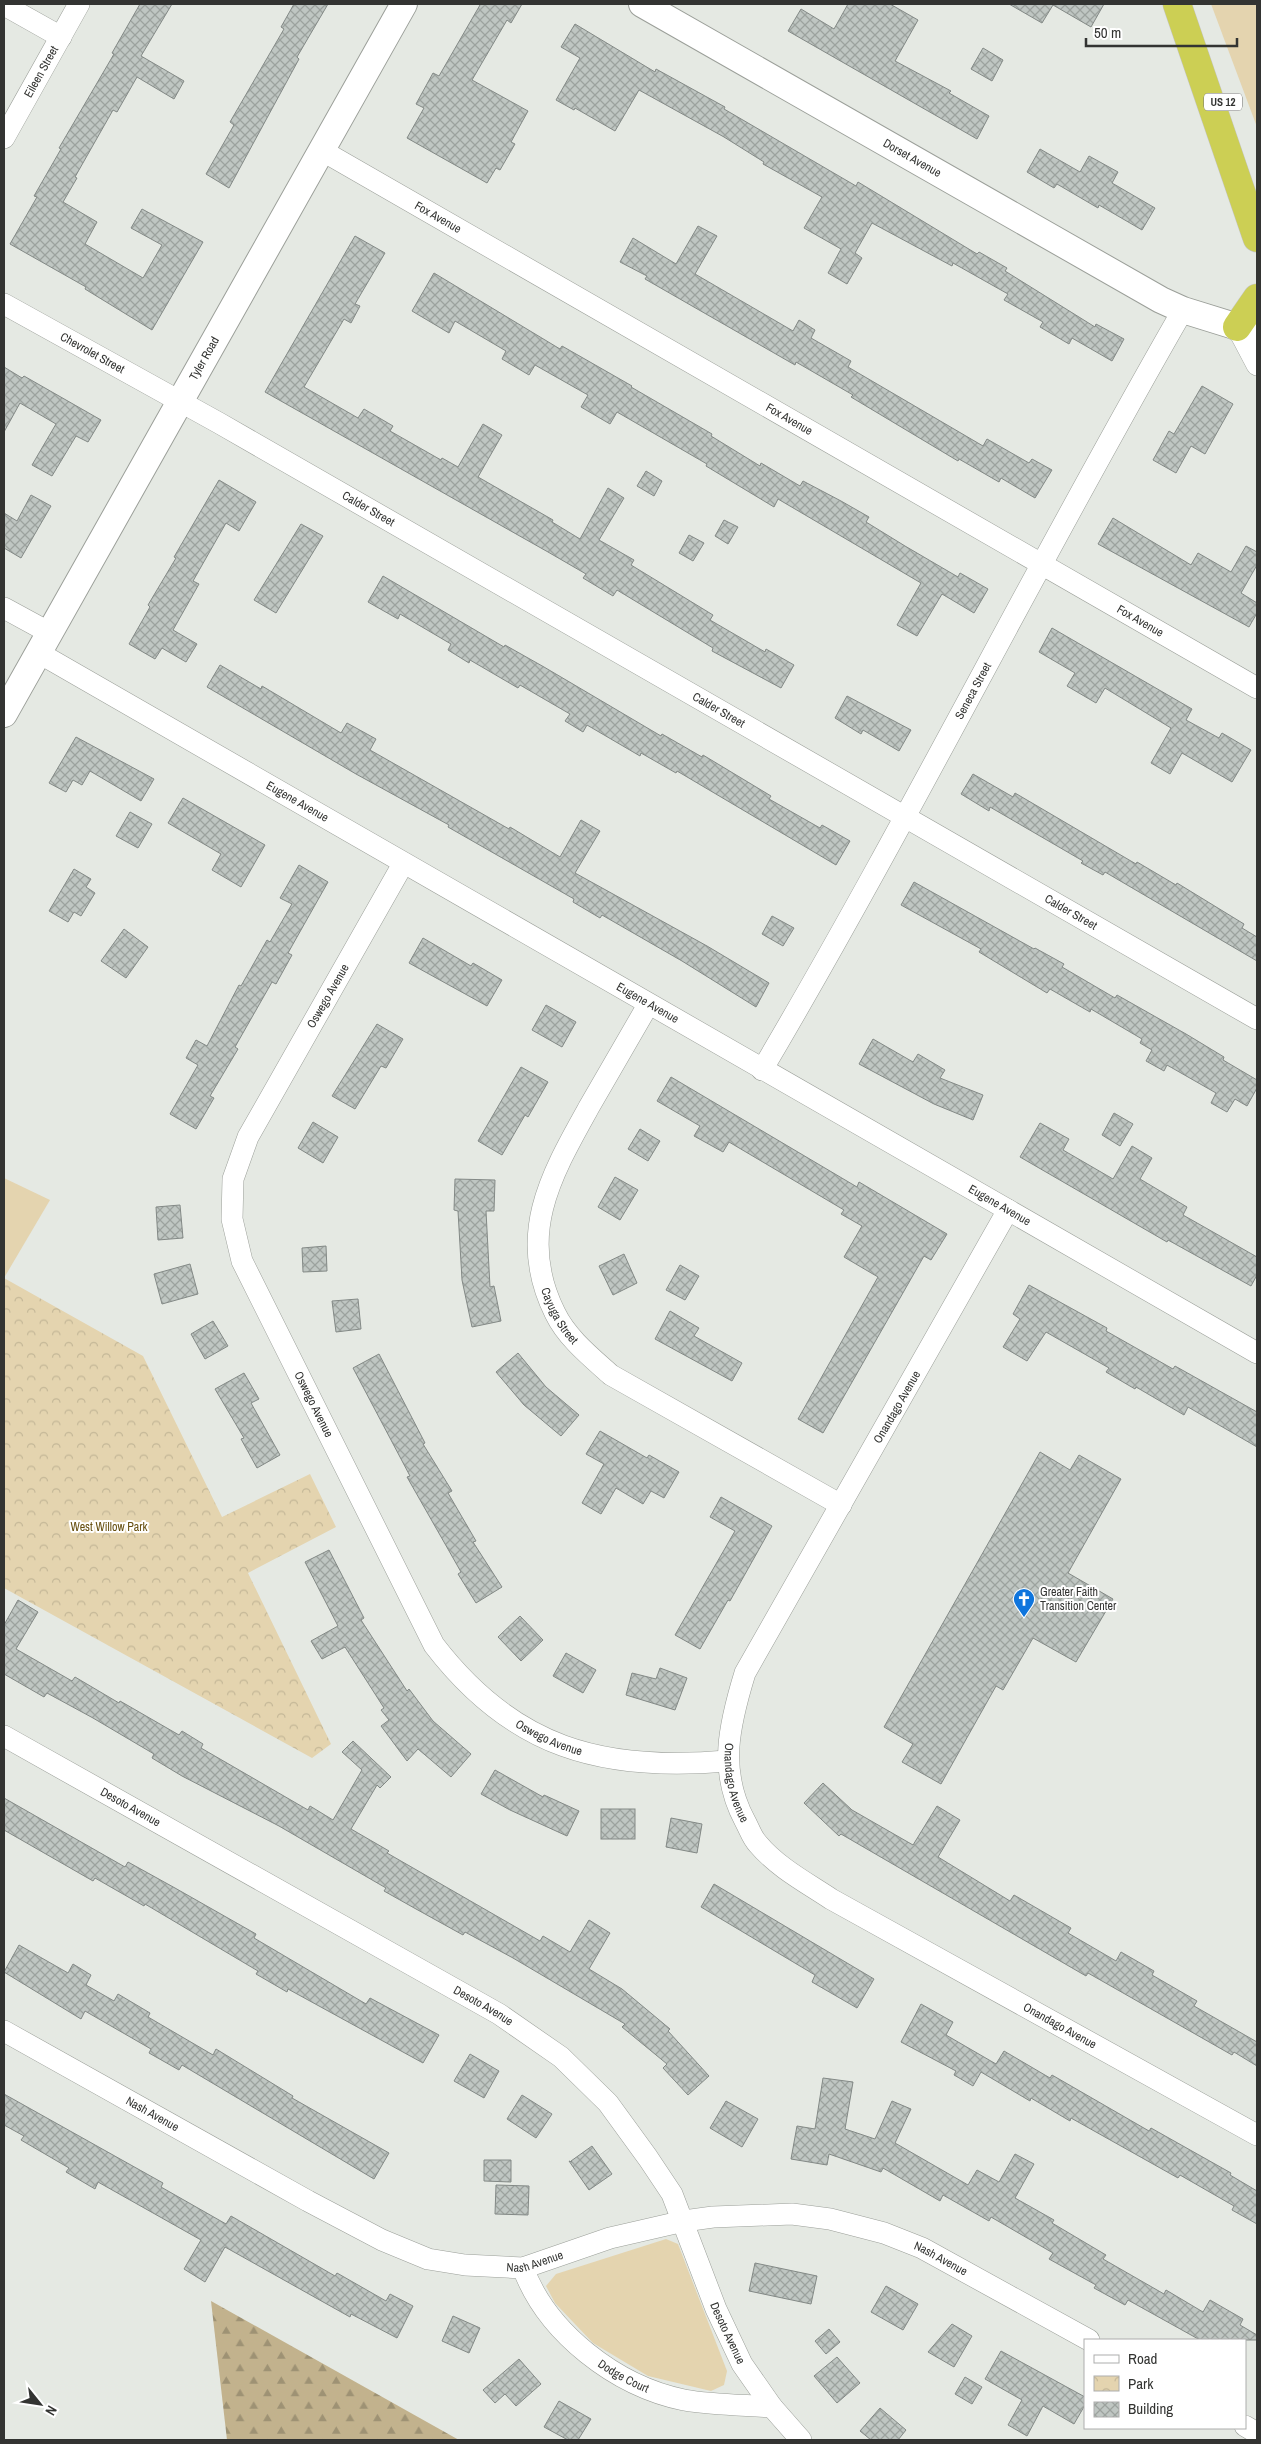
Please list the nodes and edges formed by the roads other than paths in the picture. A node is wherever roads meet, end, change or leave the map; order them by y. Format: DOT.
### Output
graph roads {
  1 [pos="79,4"];
  2 [pos="404,4"];
  3 [pos="642,4"];
  4 [pos="1177,4"];
  5 [pos="1188,4"];
  6 [pos="4,5"];
  7 [pos="61,37"];
  8 [pos="4,138"];
  9 [pos="321,150"];
  10 [pos="1257,201"];
  11 [pos="1257,238"];
  12 [pos="1257,298"];
  13 [pos="4,304"];
  14 [pos="1183,310"];
  15 [pos="1239,327"];
  16 [pos="1257,365"];
  17 [pos="180,402"];
  18 [pos="1042,564"];
  19 [pos="4,608"];
  20 [pos="44,643"];
  21 [pos="1257,688"];
  22 [pos="4,714"];
  23 [pos="905,818"];
  24 [pos="403,864"];
  25 [pos="648,1005"];
  26 [pos="1257,1019"];
  27 [pos="762,1070"];
  28 [pos="1008,1210"];
  29 [pos="1257,1354"];
  30 [pos="841,1505"];
  31 [pos="4,1736"];
  32 [pos="727,1761"];
  33 [pos="4,2031"];
  34 [pos="1257,2134"];
  35 [pos="684,2221"];
  36 [pos="523,2268"];
  37 [pos="1087,2339"];
  38 [pos="772,2407"];
  39 [pos="1246,2427"];
  40 [pos="1257,2433"];
  41 [pos="801,2440"];
  1 -- 7 [label="street, Eileen Street"];
  2 -- 9 [label="street, Tyler Road"];
  3 -- 14 [label="street, Dorset Avenue"];
  4 -- 11 [label="highway"];
  5 -- 10 [label="highway, US 12 / US 12"];
  6 -- 7 [label="street"];
  7 -- 8 [label="street, Eileen Street"];
  9 -- 17 [label="street, Tyler Road"];
  9 -- 18 [label="street, Fox Avenue"];
  12 -- 15 [label="highway"];
  13 -- 17 [label="street, Chevrolet Street"];
  14 -- 15 [label="street, Dorset Avenue"];
  14 -- 18 [label="street, Seneca Street"];
  15 -- 16 [label="street"];
  17 -- 20 [label="street, Tyler Road"];
  17 -- 23 [label="street, Calder Street"];
  18 -- 21 [label="street, Fox Avenue"];
  18 -- 23 [label="street, Seneca Street"];
  19 -- 20 [label="street, Eugene Avenue"];
  20 -- 22 [label="street, Tyler Road"];
  20 -- 24 [label="street, Eugene Avenue"];
  23 -- 26 [label="street, Calder Street"];
  23 -- 27 [label="street, Seneca Street"];
  24 -- 25 [label="street, Eugene Avenue"];
  24 -- 32 [label="street, Oswego Avenue"];
  25 -- 27 [label="street, Eugene Avenue"];
  25 -- 30 [label="street, Cayuga Street"];
  27 -- 28 [label="street, Eugene Avenue"];
  28 -- 29 [label="street, Eugene Avenue"];
  28 -- 30 [label="street, Onandago Avenue"];
  30 -- 32 [label="street, Onandago Avenue"];
  31 -- 35 [label="street, Desoto Avenue"];
  32 -- 34 [label="street, Onandago Avenue"];
  33 -- 36 [label="street, Nash Avenue"];
  35 -- 36 [label="street, Nash Avenue"];
  35 -- 37 [label="street, Nash Avenue"];
  35 -- 38 [label="street, Desoto Avenue"];
  36 -- 38 [label="street, Dodge Court"];
  38 -- 41 [label="street, Desoto Avenue"];
  39 -- 40 [label="street"];
}
